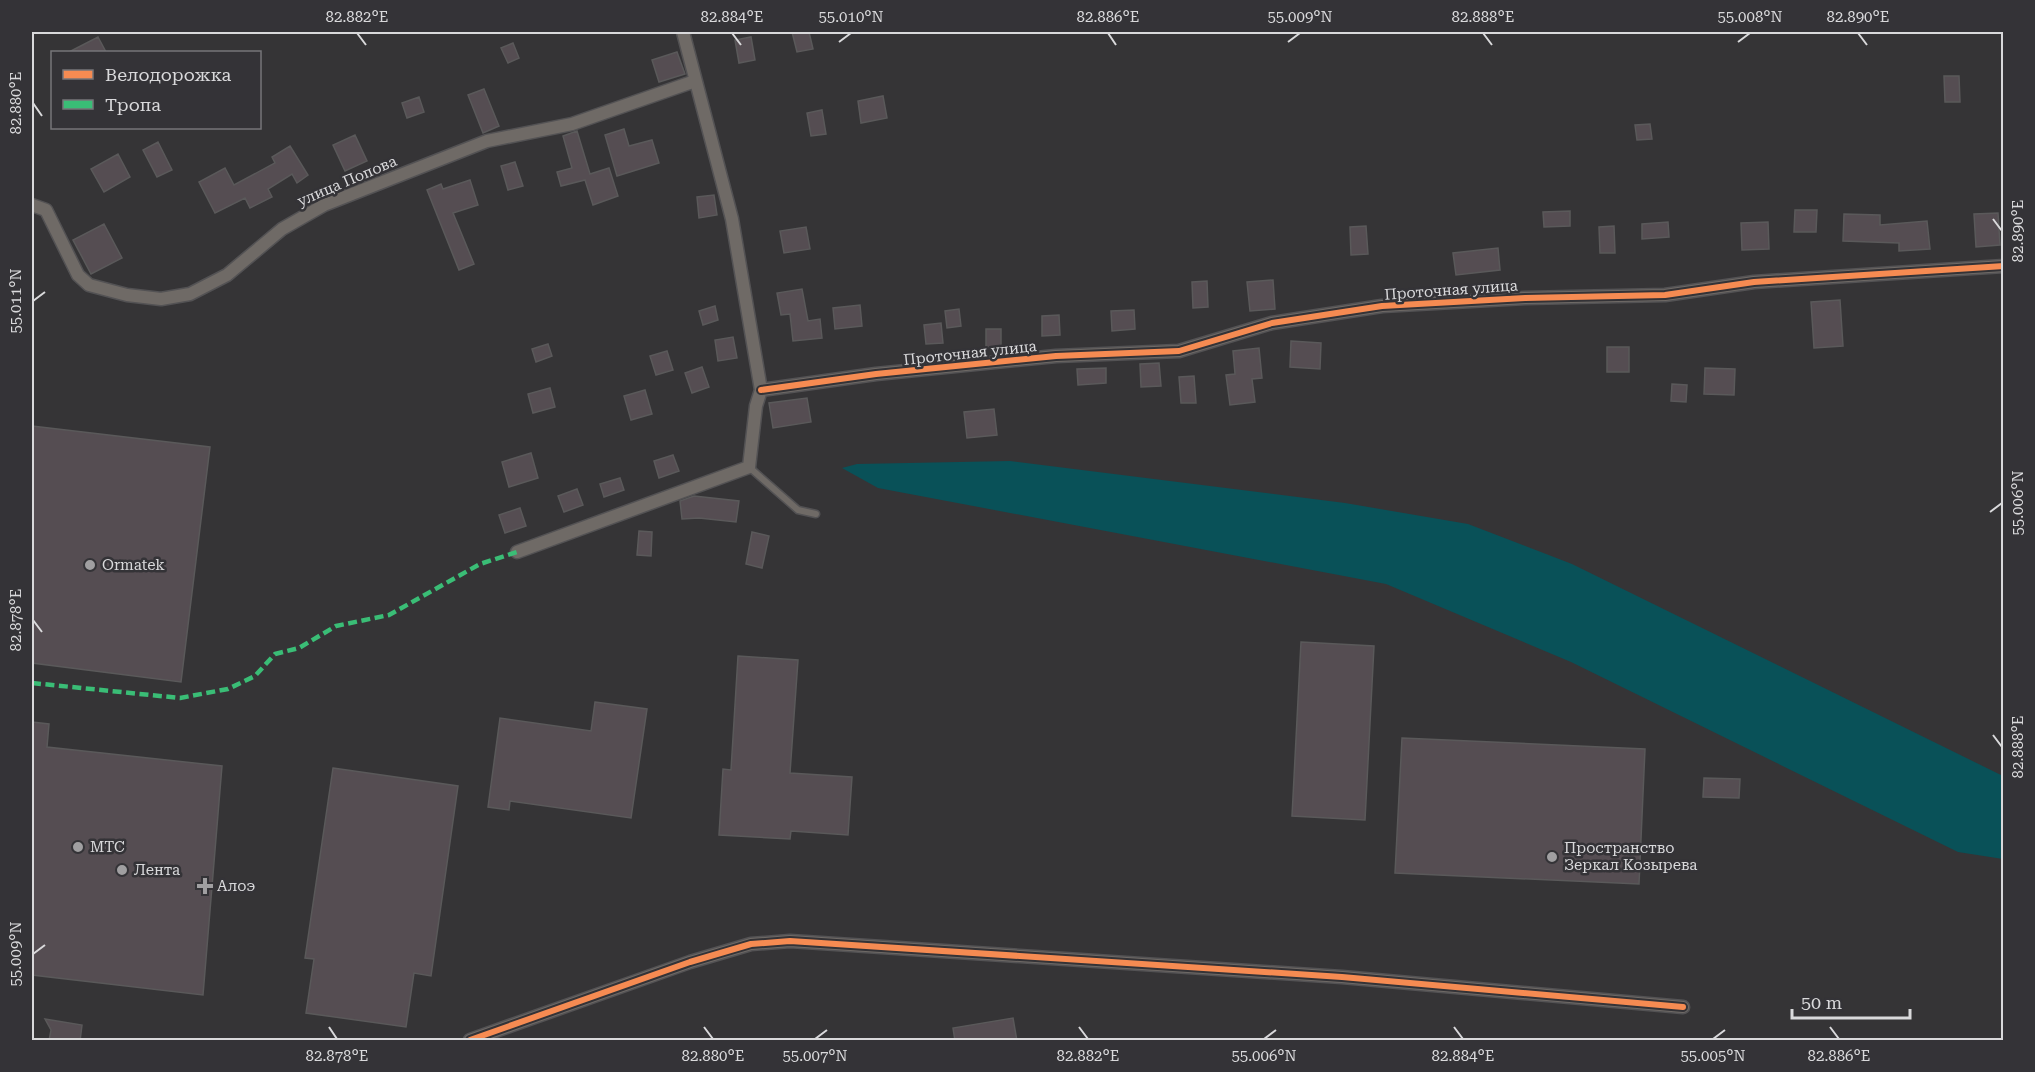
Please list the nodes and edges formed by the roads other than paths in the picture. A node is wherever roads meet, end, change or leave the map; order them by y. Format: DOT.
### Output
graph roads {
  1 [pos="683,32"];
  2 [pos="695,81"];
  3 [pos="32,204"];
  4 [pos="2004,266"];
  5 [pos="761,390"];
  6 [pos="749,467"];
  7 [pos="816,514"];
  8 [pos="517,552"];
  9 [pos="1683,1007"];
  10 [pos="470,1041"];
  1 -- 2 [label="street"];
  2 -- 3 [label="street, улица Попова"];
  2 -- 5 [label="street"];
  4 -- 5 [label="street, Проточная улица"];
  5 -- 6 [label="street"];
  6 -- 7 [label="lane"];
  6 -- 8 [label="street"];
  9 -- 10 [label="street"];
}
